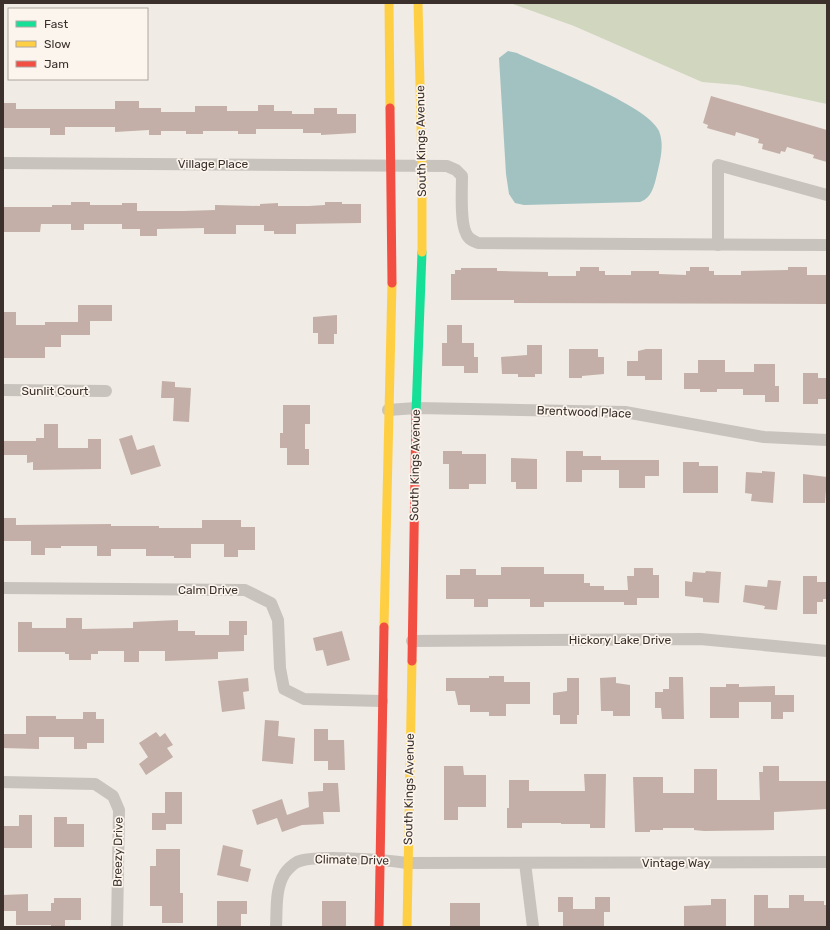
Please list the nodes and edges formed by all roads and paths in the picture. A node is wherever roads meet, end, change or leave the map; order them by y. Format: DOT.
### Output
graph roads {
  1 [pos="389,3"];
  2 [pos="418,3"];
  3 [pos="3,163"];
  4 [pos="392,165"];
  5 [pos="422,165"];
  6 [pos="827,195"];
  7 [pos="718,245"];
  8 [pos="827,245"];
  9 [pos="3,390"];
  10 [pos="106,391"];
  11 [pos="416,408"];
  12 [pos="388,410"];
  13 [pos="827,440"];
  14 [pos="3,588"];
  15 [pos="412,641"];
  16 [pos="827,650"];
  17 [pos="382,701"];
  18 [pos="3,782"];
  19 [pos="379,859"];
  20 [pos="827,862"];
  21 [pos="407,863"];
  22 [pos="525,863"];
  23 [pos="117,927"];
  24 [pos="276,927"];
  25 [pos="379,927"];
  26 [pos="407,927"];
  27 [pos="533,927"];
  1 -- 4 [label="main road"];
  2 -- 5 [label="main road, South Kings Avenue"];
  3 -- 4 [label="street, Village Place"];
  4 -- 5 [label="street, Village Place"];
  4 -- 12 [label="main road"];
  5 -- 7 [label="street, Village Place"];
  5 -- 11 [label="main road, South Kings Avenue"];
  6 -- 7 [label="street"];
  7 -- 8 [label="street"];
  9 -- 10 [label="street, Sunlit Court"];
  11 -- 12 [label="street, Brentwood Place"];
  11 -- 13 [label="street, Brentwood Place"];
  11 -- 15 [label="main road, South Kings Avenue"];
  12 -- 17 [label="main road"];
  14 -- 17 [label="street, Calm Drive"];
  15 -- 16 [label="street, Hickory Lake Drive"];
  15 -- 21 [label="main road, South Kings Avenue"];
  17 -- 19 [label="main road"];
  18 -- 23 [label="street, Breezy Drive"];
  19 -- 21 [label="street, Climate Drive"];
  19 -- 24 [label="street, Climate Drive"];
  19 -- 25 [label="main road"];
  20 -- 22 [label="street, Vintage Way"];
  21 -- 22 [label="street, Vintage Way"];
  21 -- 26 [label="main road, South Kings Avenue"];
  22 -- 27 [label="street"];
}
